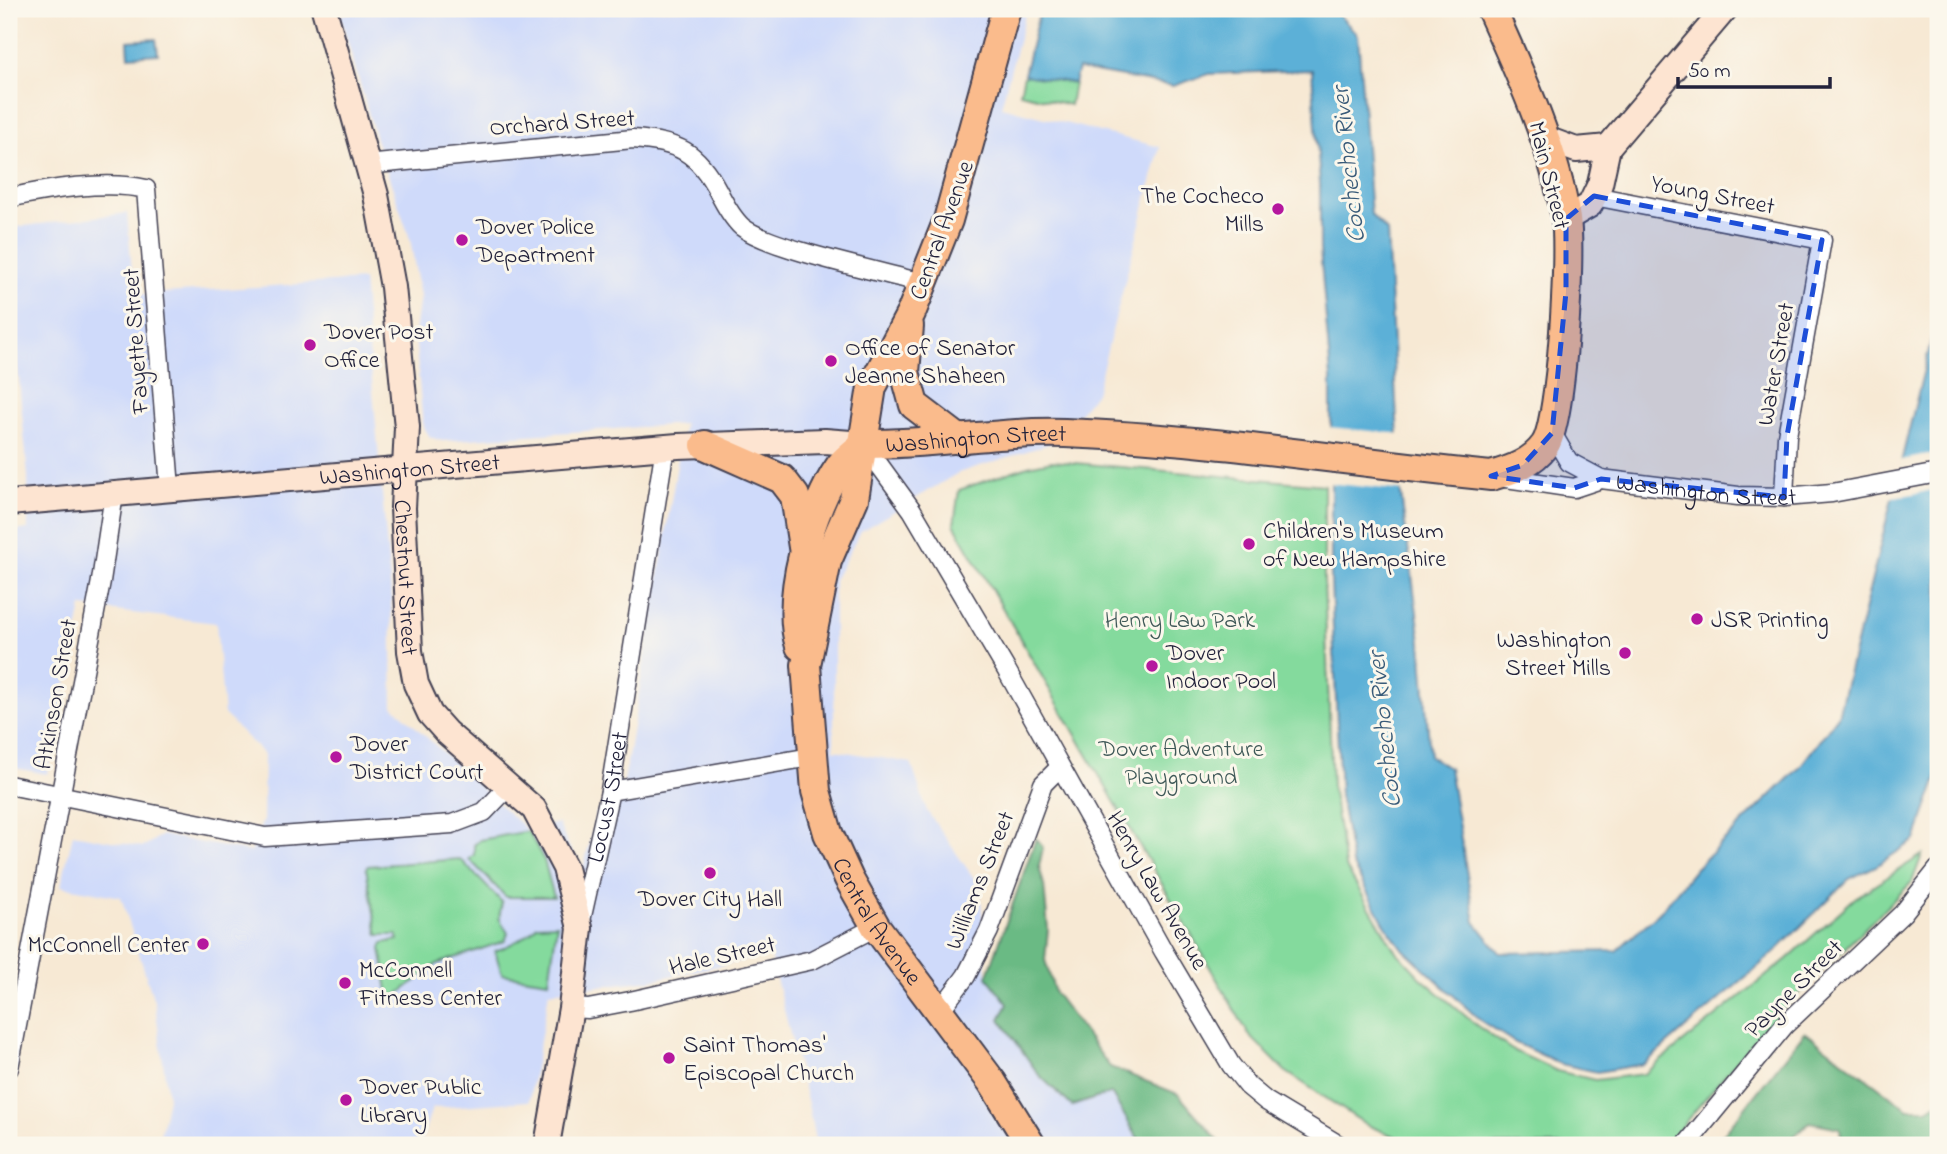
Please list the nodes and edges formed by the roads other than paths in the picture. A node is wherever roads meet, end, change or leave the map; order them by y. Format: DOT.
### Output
graph roads {
  1 [pos="324,9"];
  2 [pos="1006,9"];
  3 [pos="1492,9"];
  4 [pos="1724,9"];
  5 [pos="1544,138"];
  6 [pos="1608,146"];
  7 [pos="366,165"];
  8 [pos="1594,196"];
  9 [pos="9,198"];
  10 [pos="1566,219"];
  11 [pos="1822,240"];
  12 [pos="922,283"];
  13 [pos="911,313"];
  14 [pos="1552,433"];
  15 [pos="960,440"];
  16 [pos="864,444"];
  17 [pos="705,445"];
  18 [pos="664,447"];
  19 [pos="405,467"];
  20 [pos="1938,473"];
  21 [pos="1491,476"];
  22 [pos="1601,479"];
  23 [pos="170,488"];
  24 [pos="114,494"];
  25 [pos="1784,497"];
  26 [pos="9,503"];
  27 [pos="804,550"];
  28 [pos="806,665"];
  29 [pos="811,757"];
  30 [pos="1060,767"];
  31 [pos="9,785"];
  32 [pos="509,786"];
  33 [pos="610,791"];
  34 [pos="61,797"];
  35 [pos="1938,869"];
  36 [pos="876,927"];
  37 [pos="580,928"];
  38 [pos="571,1008"];
  39 [pos="939,1012"];
  40 [pos="9,1068"];
  41 [pos="547,1145"];
  42 [pos="1031,1145"];
  43 [pos="1339,1145"];
  44 [pos="1686,1145"];
  1 -- 7 [label="street, Chestnut Street"];
  2 -- 12 [label="main road, Central Avenue"];
  3 -- 5 [label="main road, Main Street"];
  4 -- 6 [label="street"];
  5 -- 6 [label="street"];
  5 -- 10 [label="main road, Main Street"];
  6 -- 8 [label="street"];
  7 -- 12 [label="street, Orchard Street"];
  7 -- 19 [label="street, Chestnut Street"];
  8 -- 10 [label="street"];
  8 -- 11 [label="street, Young Street"];
  9 -- 23 [label="street, Fayette Street"];
  10 -- 14 [label="main road, Main Street"];
  11 -- 25 [label="street, Water Street"];
  12 -- 13 [label="main road, Central Avenue"];
  13 -- 15 [label="main road"];
  13 -- 16 [label="main road, Central Avenue"];
  14 -- 21 [label="main road"];
  14 -- 22 [label="street"];
  15 -- 16 [label="main road, Washington Street"];
  15 -- 21 [label="main road, Washington Street"];
  16 -- 17 [label="street, Washington Street"];
  16 -- 27 [label="main road, Central Avenue"];
  16 -- 28 [label="main road, Central Avenue"];
  16 -- 30 [label="street, Henry Law Avenue"];
  17 -- 18 [label="street, Washington Street"];
  17 -- 27 [label="main road"];
  18 -- 19 [label="street, Washington Street"];
  18 -- 33 [label="street, Locust Street"];
  19 -- 23 [label="street, Washington Street"];
  19 -- 32 [label="street, Chestnut Street"];
  20 -- 25 [label="street, Washington Street"];
  21 -- 22 [label="street, Washington Street"];
  22 -- 25 [label="street, Washington Street"];
  23 -- 24 [label="street, Washington Street"];
  24 -- 26 [label="street, Washington Street"];
  24 -- 34 [label="street, Atkinson Street"];
  27 -- 28 [label="main road, Central Avenue"];
  28 -- 29 [label="main road, Central Avenue"];
  29 -- 33 [label="street"];
  29 -- 36 [label="main road, Central Avenue"];
  30 -- 39 [label="street, Williams Street"];
  30 -- 43 [label="street, Henry Law Avenue"];
  31 -- 34 [label="street"];
  32 -- 34 [label="street"];
  32 -- 37 [label="street, Chestnut Street"];
  33 -- 37 [label="street, Locust Street"];
  34 -- 40 [label="street, Atkinson Street"];
  35 -- 44 [label="street, Payne Street"];
  36 -- 38 [label="street, Hale Street"];
  36 -- 39 [label="main road, Central Avenue"];
  37 -- 38 [label="street, Locust Street"];
  38 -- 41 [label="street, Locust Street"];
  39 -- 42 [label="main road, Central Avenue"];
}
